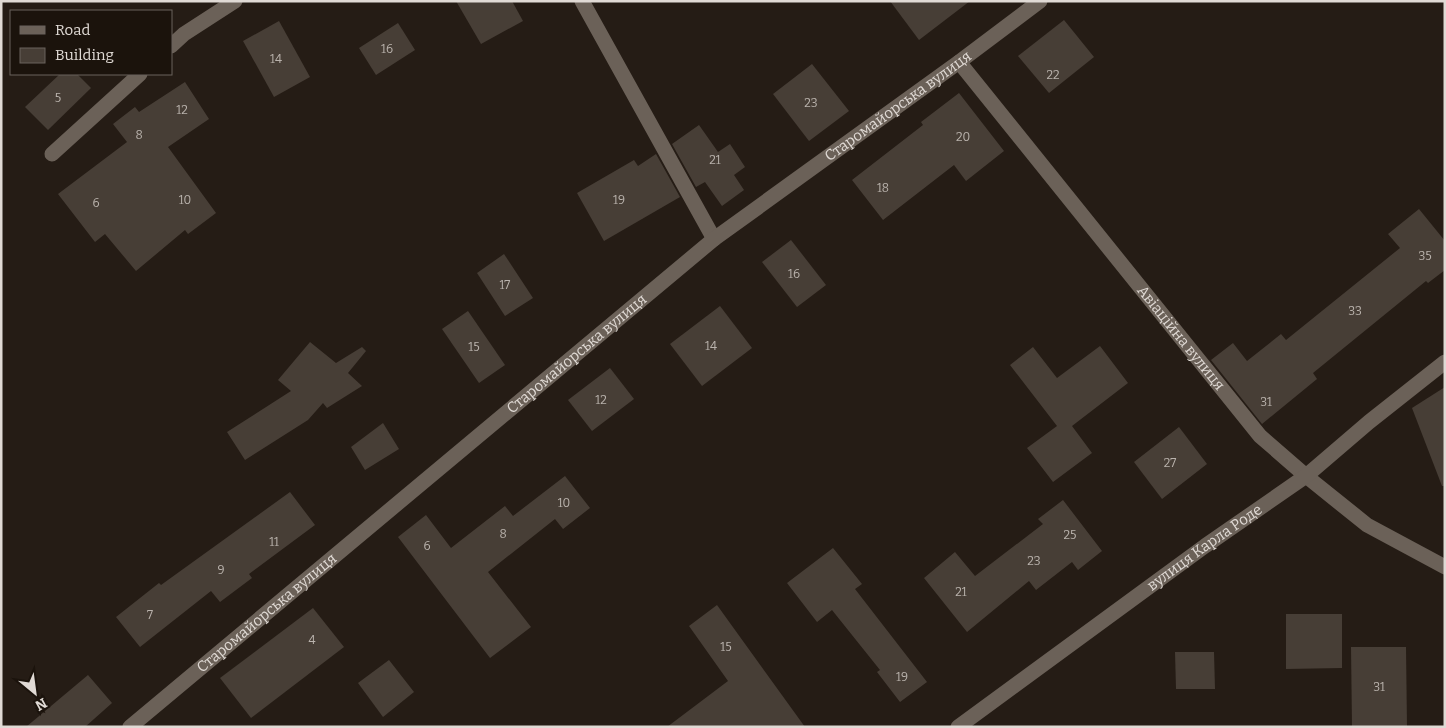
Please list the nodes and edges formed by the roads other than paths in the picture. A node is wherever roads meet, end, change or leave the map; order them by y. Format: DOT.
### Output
graph roads {
  1 [pos="235,1"];
  2 [pos="582,1"];
  3 [pos="1040,1"];
  4 [pos="172,45"];
  5 [pos="959,62"];
  6 [pos="139,75"];
  7 [pos="52,154"];
  8 [pos="714,239"];
  9 [pos="1445,362"];
  10 [pos="1306,476"];
  11 [pos="1445,567"];
  12 [pos="130,727"];
  13 [pos="958,727"];
  1 -- 4 [label="street"];
  2 -- 8 [label="street"];
  3 -- 5 [label="street, Старомайорська вулиця"];
  5 -- 8 [label="street, Старомайорська вулиця"];
  5 -- 10 [label="street, Авіаційна вулиця"];
  6 -- 7 [label="street"];
  8 -- 12 [label="street, Старомайорська вулиця"];
  9 -- 10 [label="street, вулиця Карла Роде"];
  10 -- 11 [label="street, Авіаційна вулиця"];
  10 -- 13 [label="street, вулиця Карла Роде"];
}
